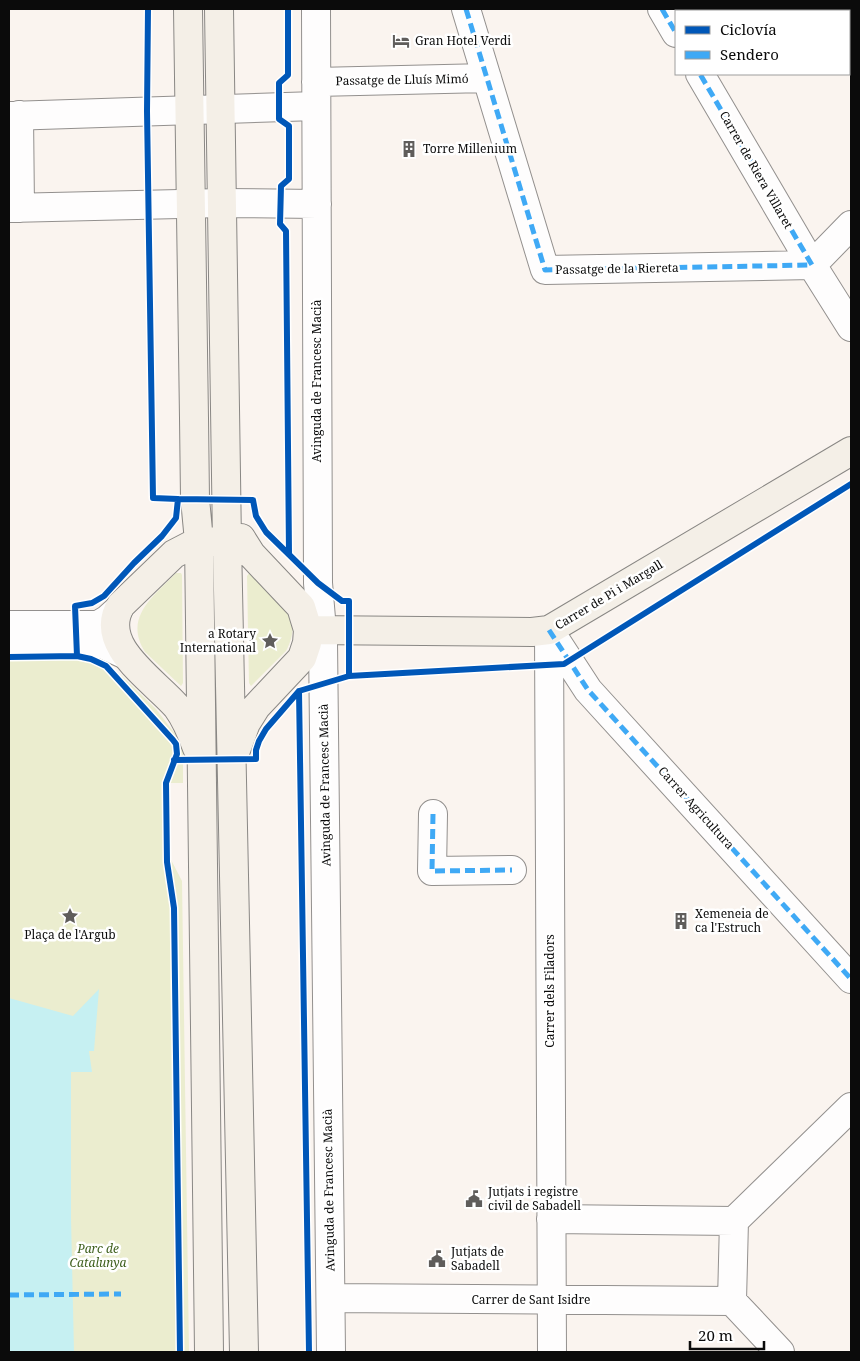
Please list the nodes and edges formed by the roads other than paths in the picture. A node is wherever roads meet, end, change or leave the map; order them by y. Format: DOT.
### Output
graph roads {
  1 [pos="188,9"];
  2 [pos="219,9"];
  3 [pos="316,9"];
  4 [pos="466,9"];
  5 [pos="662,9"];
  6 [pos="675,31"];
  7 [pos="701,75"];
  8 [pos="487,78"];
  9 [pos="316,94"];
  10 [pos="220,108"];
  11 [pos="189,109"];
  12 [pos="14,115"];
  13 [pos="222,203"];
  14 [pos="317,204"];
  15 [pos="191,205"];
  16 [pos="14,208"];
  17 [pos="851,225"];
  18 [pos="812,265"];
  19 [pos="851,327"];
  20 [pos="851,451"];
  21 [pos="226,486"];
  22 [pos="196,499"];
  23 [pos="199,542"];
  24 [pos="226,542"];
  25 [pos="174,554"];
  26 [pos="251,554"];
  27 [pos="118,610"];
  28 [pos="9,625"];
  29 [pos="315,630"];
  30 [pos="549,630"];
  31 [pos="9,646"];
  32 [pos="126,655"];
  33 [pos="256,707"];
  34 [pos="189,712"];
  35 [pos="231,717"];
  36 [pos="232,764"];
  37 [pos="433,814"];
  38 [pos="512,870"];
  39 [pos="851,979"];
  40 [pos="851,1108"];
  41 [pos="551,1219"];
  42 [pos="734,1221"];
  43 [pos="331,1298"];
  44 [pos="552,1300"];
  45 [pos="732,1301"];
  46 [pos="209,1352"];
  47 [pos="244,1352"];
  48 [pos="331,1352"];
  49 [pos="552,1352"];
  50 [pos="780,1352"];
  1 -- 11 [label="main road, Avinguda de Francesc Macià"];
  2 -- 10 [label="main road, Avinguda de Francesc Macià"];
  3 -- 9 [label="street, Avinguda de Francesc Macià"];
  4 -- 8 [label="street, Passatge de la Riereta"];
  5 -- 6 [label="street"];
  7 -- 18 [label="street, Carrer de Riera Villaret"];
  8 -- 9 [label="street, Passatge de Lluís Mimó"];
  8 -- 18 [label="street, Passatge de la Riereta"];
  9 -- 10 [label="street, Passatge de Lluís Mimó"];
  9 -- 14 [label="street, Avinguda de Francesc Macià"];
  10 -- 11 [label="street, Passatge de Lluís Mimó"];
  10 -- 13 [label="main road, Avinguda de Francesc Macià"];
  11 -- 12 [label="street, Passatge de Lluís Mimó"];
  11 -- 15 [label="main road, Avinguda de Francesc Macià"];
  12 -- 16 [label="street"];
  13 -- 14 [label="street"];
  13 -- 15 [label="street"];
  13 -- 21 [label="main road, Avinguda de Francesc Macià"];
  14 -- 29 [label="street, Avinguda de Francesc Macià"];
  15 -- 16 [label="street"];
  15 -- 22 [label="main road, Avinguda de Francesc Macià"];
  17 -- 18 [label="street"];
  18 -- 19 [label="street, Carrer de Riera Villaret"];
  20 -- 30 [label="main road, Carrer de Pi i Margall"];
  21 -- 24 [label="main road, Avinguda de Francesc Macià"];
  21 -- 26 [label="main road, Avinguda de Francesc Macià"];
  22 -- 23 [label="main road, Avinguda de Francesc Macià"];
  22 -- 25 [label="main road, Avinguda de Francesc Macià"];
  23 -- 24 [label="main road, Avinguda de Francesc Macià"];
  23 -- 25 [label="main road, Avinguda de Francesc Macià"];
  23 -- 34 [label="main road, Avinguda de Francesc Macià"];
  24 -- 26 [label="main road, Avinguda de Francesc Macià"];
  24 -- 35 [label="main road, Avinguda de Francesc Macià"];
  25 -- 27 [label="main road, Avinguda de Francesc Macià"];
  26 -- 29 [label="main road, Avinguda de Francesc Macià"];
  27 -- 28 [label="street"];
  27 -- 32 [label="main road, Avinguda de Francesc Macià"];
  29 -- 30 [label="main road, Carrer de Pi i Margall"];
  29 -- 33 [label="main road, Avinguda de Francesc Macià"];
  29 -- 43 [label="street, Avinguda de Francesc Macià"];
  30 -- 39 [label="street, Carrer Agricultura"];
  30 -- 41 [label="street, Carrer dels Filadors"];
  31 -- 32 [label="street"];
  32 -- 34 [label="main road, Avinguda de Francesc Macià"];
  33 -- 35 [label="main road, Avinguda de Francesc Macià"];
  33 -- 36 [label="main road, Avinguda de Francesc Macià"];
  34 -- 35 [label="main road, Avinguda de Francesc Macià"];
  34 -- 46 [label="main road, Avinguda de Francesc Macià"];
  35 -- 36 [label="main road, Avinguda de Francesc Macià"];
  36 -- 47 [label="main road, Avinguda de Francesc Macià"];
  37 -- 38 [label="street"];
  40 -- 42 [label="street"];
  41 -- 42 [label="street"];
  41 -- 44 [label="street, Carrer dels Filadors"];
  42 -- 45 [label="street"];
  43 -- 44 [label="street, Carrer de Sant Isidre"];
  43 -- 48 [label="street, Avinguda de Francesc Macià"];
  44 -- 45 [label="street, Carrer de Sant Isidre"];
  44 -- 49 [label="street, Carrer dels Filadors"];
  45 -- 50 [label="street"];
}
